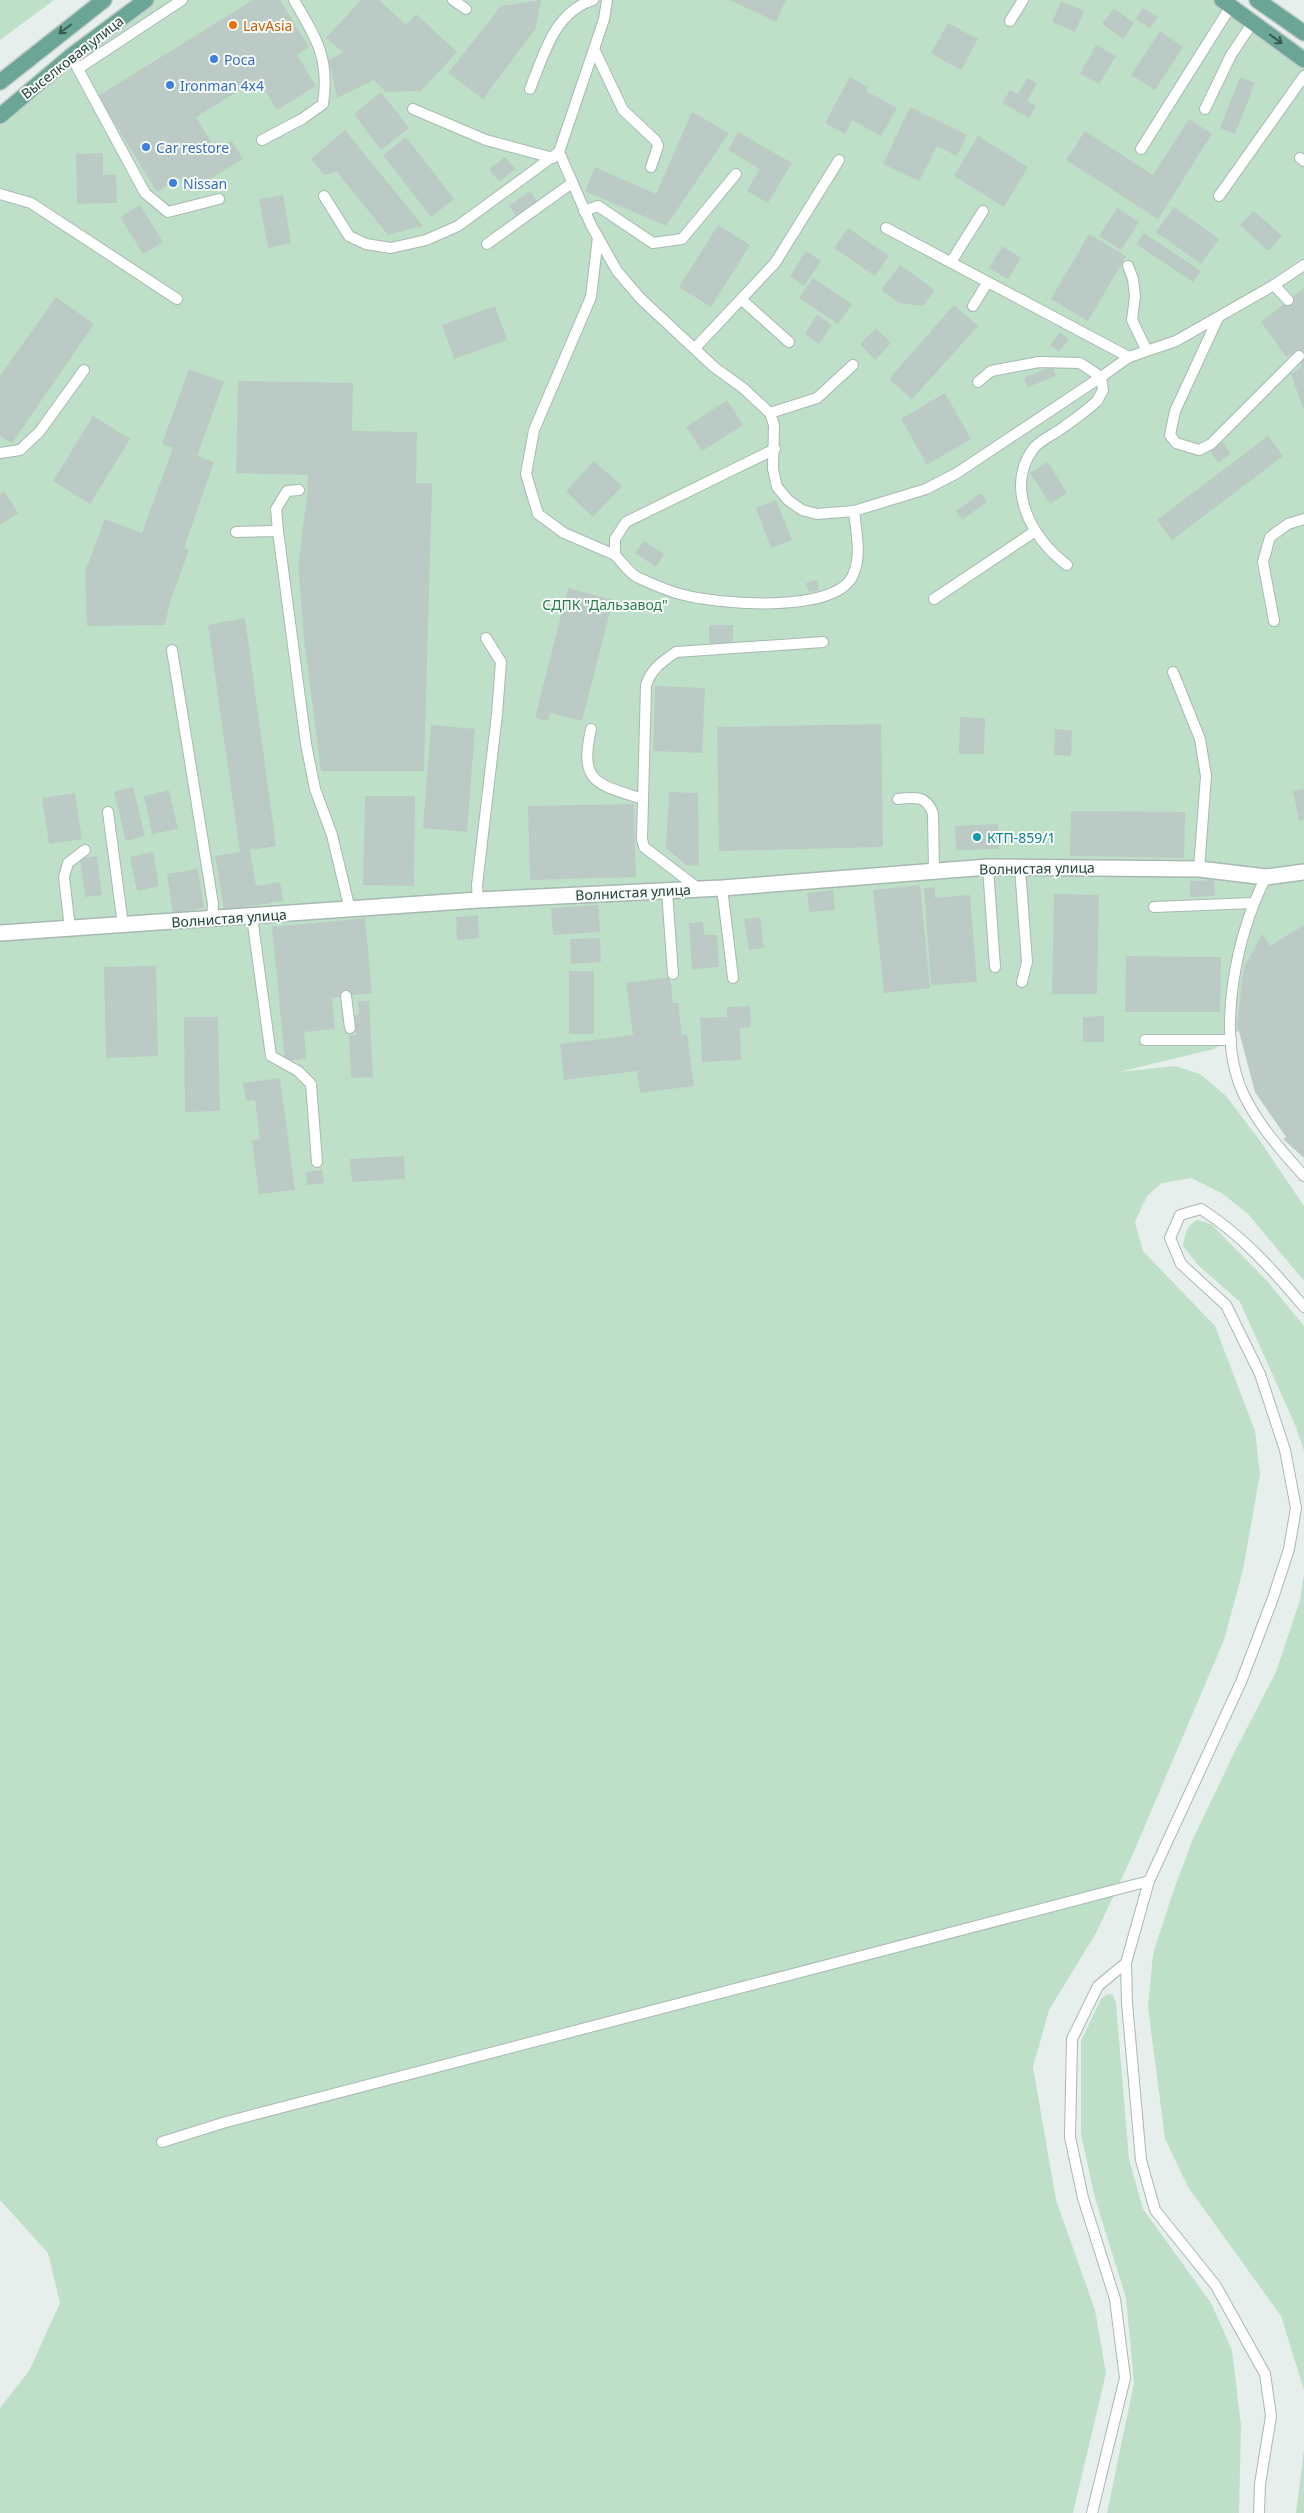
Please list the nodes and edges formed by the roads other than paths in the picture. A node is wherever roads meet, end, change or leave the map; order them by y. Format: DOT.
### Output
graph roads {
  1 [pos="104,0"];
  2 [pos="146,0"];
  3 [pos="182,0"];
  4 [pos="294,0"];
  5 [pos="453,0"];
  6 [pos="593,0"];
  7 [pos="607,0"];
  8 [pos="1022,0"];
  9 [pos="1257,0"];
  10 [pos="1226,3"];
  11 [pos="466,9"];
  12 [pos="1010,21"];
  13 [pos="1253,22"];
  14 [pos="1304,33"];
  15 [pos="594,49"];
  16 [pos="1304,60"];
  17 [pos="75,62"];
  18 [pos="1304,76"];
  19 [pos="0,82"];
  20 [pos="530,89"];
  21 [pos="413,109"];
  22 [pos="1205,109"];
  23 [pos="0,116"];
  24 [pos="262,140"];
  25 [pos="1142,148"];
  26 [pos="556,155"];
  27 [pos="838,160"];
  28 [pos="651,168"];
  29 [pos="736,174"];
  30 [pos="572,183"];
  31 [pos="0,194"];
  32 [pos="324,196"];
  33 [pos="1219,196"];
  34 [pos="219,198"];
  35 [pos="584,211"];
  36 [pos="983,211"];
  37 [pos="886,228"];
  38 [pos="598,237"];
  39 [pos="486,244"];
  40 [pos="951,262"];
  41 [pos="1304,265"];
  42 [pos="1128,266"];
  43 [pos="987,283"];
  44 [pos="1274,285"];
  45 [pos="177,299"];
  46 [pos="742,300"];
  47 [pos="1288,300"];
  48 [pos="973,306"];
  49 [pos="1218,318"];
  50 [pos="789,342"];
  51 [pos="695,348"];
  52 [pos="1146,349"];
  53 [pos="1298,356"];
  54 [pos="1129,357"];
  55 [pos="853,365"];
  56 [pos="84,370"];
  57 [pos="1101,378"];
  58 [pos="978,382"];
  59 [pos="770,413"];
  60 [pos="775,449"];
  61 [pos="0,452"];
  62 [pos="299,490"];
  63 [pos="854,511"];
  64 [pos="1304,519"];
  65 [pos="278,531"];
  66 [pos="236,532"];
  67 [pos="1034,532"];
  68 [pos="616,555"];
  69 [pos="1068,565"];
  70 [pos="934,599"];
  71 [pos="1274,621"];
  72 [pos="486,638"];
  73 [pos="823,642"];
  74 [pos="172,650"];
  75 [pos="1173,672"];
  76 [pos="591,729"];
  77 [pos="643,798"];
  78 [pos="898,799"];
  79 [pos="108,812"];
  80 [pos="85,850"];
  81 [pos="988,867"];
  82 [pos="1020,868"];
  83 [pos="1199,869"];
  84 [pos="934,871"];
  85 [pos="1304,872"];
  86 [pos="1266,878"];
  87 [pos="722,888"];
  88 [pos="699,889"];
  89 [pos="667,891"];
  90 [pos="478,900"];
  91 [pos="1253,903"];
  92 [pos="1154,907"];
  93 [pos="343,913"];
  94 [pos="252,917"];
  95 [pos="212,920"];
  96 [pos="123,925"];
  97 [pos="70,929"];
  98 [pos="0,933"];
  99 [pos="995,967"];
  100 [pos="674,974"];
  101 [pos="733,978"];
  102 [pos="1022,982"];
  103 [pos="346,996"];
  104 [pos="350,1028"];
  105 [pos="1145,1040"];
  106 [pos="1231,1040"];
  107 [pos="317,1162"];
  108 [pos="1304,1176"];
  109 [pos="1304,1307"];
  110 [pos="1149,1881"];
  111 [pos="1126,1962"];
  112 [pos="162,2142"];
  113 [pos="1092,2513"];
  114 [pos="1259,2513"];
  1 -- 19 [label="main road, Выселковая улица, one-way"];
  2 -- 17 [label="main road, Выселковая улица"];
  3 -- 17 [label="lane"];
  4 -- 24 [label="lane"];
  5 -- 11 [label="lane"];
  6 -- 20 [label="lane"];
  7 -- 15 [label="lane"];
  8 -- 12 [label="lane"];
  9 -- 14 [label="main road"];
  10 -- 13 [label="main road"];
  10 -- 25 [label="lane"];
  13 -- 16 [label="main road, one-way"];
  13 -- 22 [label="lane"];
  15 -- 26 [label="lane"];
  15 -- 28 [label="lane"];
  17 -- 23 [label="main road, Выселковая улица"];
  17 -- 34 [label="lane"];
  18 -- 33 [label="lane"];
  21 -- 26 [label="lane"];
  26 -- 30 [label="lane"];
  26 -- 32 [label="lane"];
  27 -- 46 [label="lane"];
  29 -- 35 [label="lane"];
  30 -- 35 [label="lane"];
  30 -- 39 [label="lane"];
  31 -- 45 [label="lane"];
  35 -- 38 [label="lane"];
  36 -- 40 [label="lane"];
  37 -- 40 [label="lane"];
  38 -- 51 [label="lane"];
  38 -- 68 [label="lane"];
  40 -- 43 [label="lane"];
  41 -- 44 [label="lane"];
  42 -- 52 [label="lane"];
  43 -- 48 [label="lane"];
  43 -- 54 [label="lane"];
  44 -- 47 [label="lane"];
  44 -- 49 [label="lane"];
  46 -- 50 [label="lane"];
  46 -- 51 [label="lane"];
  49 -- 52 [label="lane"];
  49 -- 53 [label="lane"];
  51 -- 59 [label="lane"];
  52 -- 54 [label="lane"];
  54 -- 57 [label="lane"];
  55 -- 59 [label="lane"];
  56 -- 61 [label="lane"];
  57 -- 58 [label="lane"];
  57 -- 63 [label="lane"];
  57 -- 67 [label="lane"];
  59 -- 60 [label="lane"];
  60 -- 63 [label="lane"];
  60 -- 68 [label="lane"];
  62 -- 65 [label="lane"];
  63 -- 68 [label="lane"];
  64 -- 71 [label="lane"];
  65 -- 66 [label="lane"];
  65 -- 93 [label="lane"];
  67 -- 69 [label="lane"];
  67 -- 70 [label="lane"];
  72 -- 90 [label="lane"];
  73 -- 77 [label="lane"];
  74 -- 95 [label="lane"];
  75 -- 83 [label="lane"];
  76 -- 77 [label="lane"];
  77 -- 88 [label="lane"];
  78 -- 84 [label="lane"];
  79 -- 96 [label="lane"];
  80 -- 97 [label="lane"];
  81 -- 82 [label="street, Волнистая улица"];
  81 -- 84 [label="street, Волнистая улица"];
  81 -- 99 [label="lane"];
  82 -- 83 [label="street, Волнистая улица"];
  82 -- 102 [label="lane"];
  83 -- 86 [label="street, Волнистая улица"];
  84 -- 87 [label="street, Волнистая улица"];
  85 -- 86 [label="street, Волнистая улица"];
  86 -- 91 [label="lane"];
  87 -- 88 [label="street, Волнистая улица"];
  87 -- 101 [label="lane"];
  88 -- 89 [label="street, Волнистая улица"];
  89 -- 90 [label="street, Волнистая улица"];
  89 -- 100 [label="lane"];
  90 -- 93 [label="street, Волнистая улица"];
  91 -- 92 [label="lane"];
  91 -- 106 [label="lane"];
  93 -- 94 [label="street, Волнистая улица"];
  94 -- 95 [label="street, Волнистая улица"];
  94 -- 107 [label="lane"];
  95 -- 96 [label="street, Волнистая улица"];
  96 -- 97 [label="street, Волнистая улица"];
  97 -- 98 [label="street, Волнистая улица"];
  103 -- 104 [label="lane"];
  105 -- 106 [label="lane"];
  106 -- 108 [label="lane"];
  109 -- 110 [label="lane"];
  110 -- 111 [label="lane"];
  110 -- 112 [label="lane"];
  111 -- 113 [label="lane"];
  111 -- 114 [label="lane"];
}
